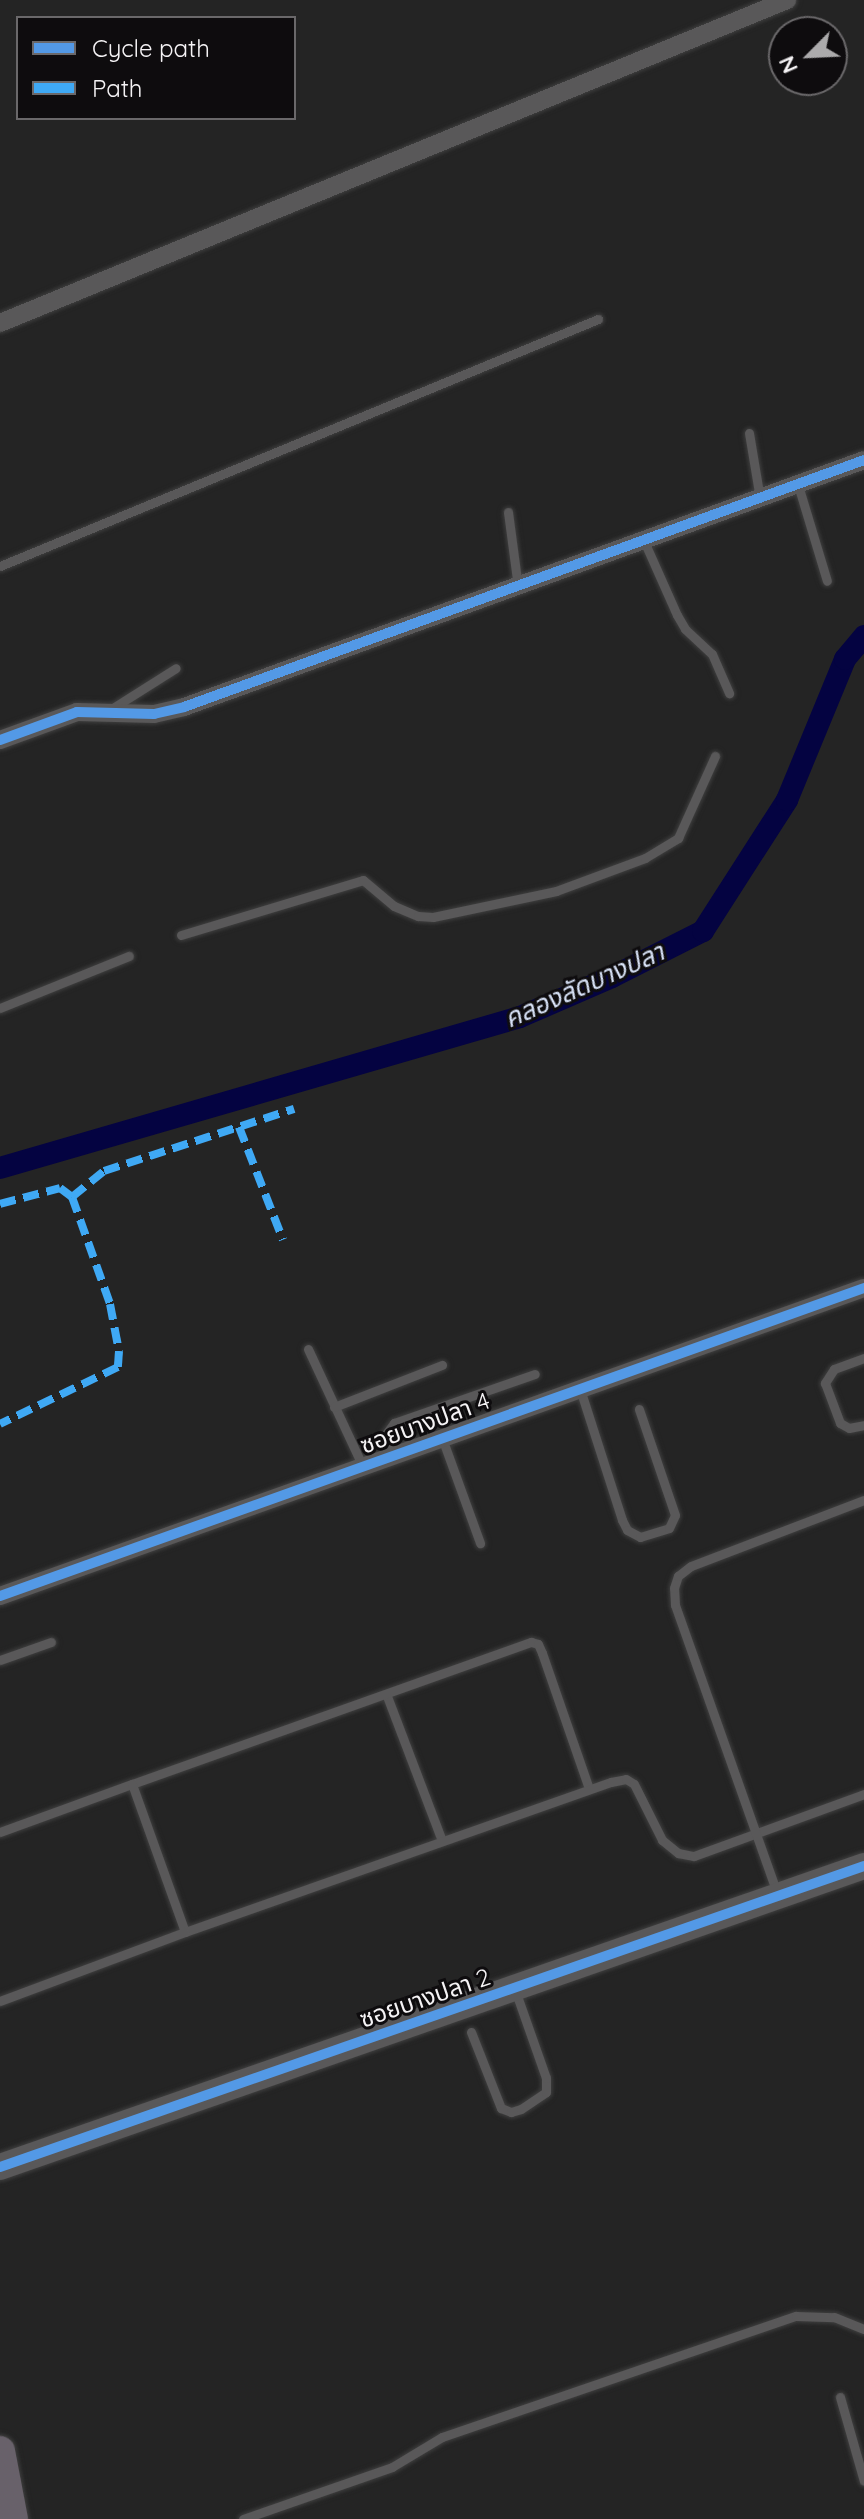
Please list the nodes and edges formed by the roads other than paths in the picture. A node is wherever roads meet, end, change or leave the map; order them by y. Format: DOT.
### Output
graph roads {
  1 [pos="787,0"];
  2 [pos="598,319"];
  3 [pos="0,323"];
  4 [pos="749,433"];
  5 [pos="864,460"];
  6 [pos="798,485"];
  7 [pos="760,499"];
  8 [pos="508,512"];
  9 [pos="644,541"];
  10 [pos="0,566"];
  11 [pos="827,581"];
  12 [pos="518,587"];
  13 [pos="176,668"];
  14 [pos="729,693"];
  15 [pos="105,713"];
  16 [pos="0,740"];
  17 [pos="715,756"];
  18 [pos="181,935"];
  19 [pos="129,956"];
  20 [pos="0,1008"];
  21 [pos="864,1288"];
  22 [pos="308,1349"];
  23 [pos="864,1358"];
  24 [pos="442,1365"];
  25 [pos="535,1374"];
  26 [pos="580,1389"];
  27 [pos="334,1407"];
  28 [pos="639,1409"];
  29 [pos="864,1425"];
  30 [pos="442,1438"];
  31 [pos="395,1455"];
  32 [pos="363,1467"];
  33 [pos="864,1500"];
  34 [pos="480,1543"];
  35 [pos="0,1596"];
  36 [pos="51,1642"];
  37 [pos="0,1660"];
  38 [pos="387,1696"];
  39 [pos="132,1784"];
  40 [pos="589,1789"];
  41 [pos="864,1794"];
  42 [pos="0,1832"];
  43 [pos="756,1833"];
  44 [pos="442,1841"];
  45 [pos="864,1866"];
  46 [pos="778,1896"];
  47 [pos="185,1932"];
  48 [pos="514,1988"];
  49 [pos="0,2001"];
  50 [pos="471,2032"];
  51 [pos="0,2167"];
  52 [pos="864,2329"];
  53 [pos="840,2397"];
  54 [pos="0,2451"];
  55 [pos="864,2481"];
  56 [pos="13,2519"];
  57 [pos="243,2519"];
  1 -- 3 [label="street"];
  2 -- 10 [label="lane"];
  4 -- 7 [label="lane"];
  5 -- 6 [label="street"];
  6 -- 7 [label="street"];
  6 -- 11 [label="lane"];
  7 -- 9 [label="street"];
  8 -- 12 [label="lane"];
  9 -- 12 [label="street"];
  9 -- 14 [label="lane"];
  12 -- 15 [label="street"];
  13 -- 15 [label="lane"];
  15 -- 16 [label="street"];
  17 -- 18 [label="lane"];
  19 -- 20 [label="lane"];
  21 -- 26 [label="street, ซอยบางปลา 4"];
  22 -- 27 [label="lane"];
  23 -- 29 [label="lane"];
  24 -- 27 [label="lane"];
  25 -- 31 [label="lane"];
  26 -- 28 [label="lane"];
  26 -- 30 [label="street, ซอยบางปลา 4"];
  27 -- 32 [label="lane"];
  30 -- 31 [label="street, ซอยบางปลา 4"];
  30 -- 34 [label="lane"];
  31 -- 32 [label="street, ซอยบางปลา 4"];
  32 -- 35 [label="street, ซอยบางปลา 4"];
  33 -- 43 [label="lane"];
  36 -- 37 [label="lane"];
  38 -- 39 [label="lane"];
  38 -- 40 [label="lane"];
  38 -- 44 [label="lane"];
  39 -- 42 [label="lane"];
  39 -- 47 [label="lane"];
  40 -- 43 [label="lane"];
  40 -- 44 [label="lane"];
  41 -- 43 [label="lane"];
  43 -- 46 [label="lane"];
  44 -- 47 [label="lane"];
  45 -- 46 [label="street, ซอยบางปลา 2"];
  46 -- 48 [label="street, ซอยบางปลา 2"];
  47 -- 49 [label="lane"];
  48 -- 50 [label="lane"];
  48 -- 51 [label="street, ซอยบางปลา 2"];
  52 -- 57 [label="lane"];
  53 -- 55 [label="lane"];
  54 -- 56 [label="main road"];
}
